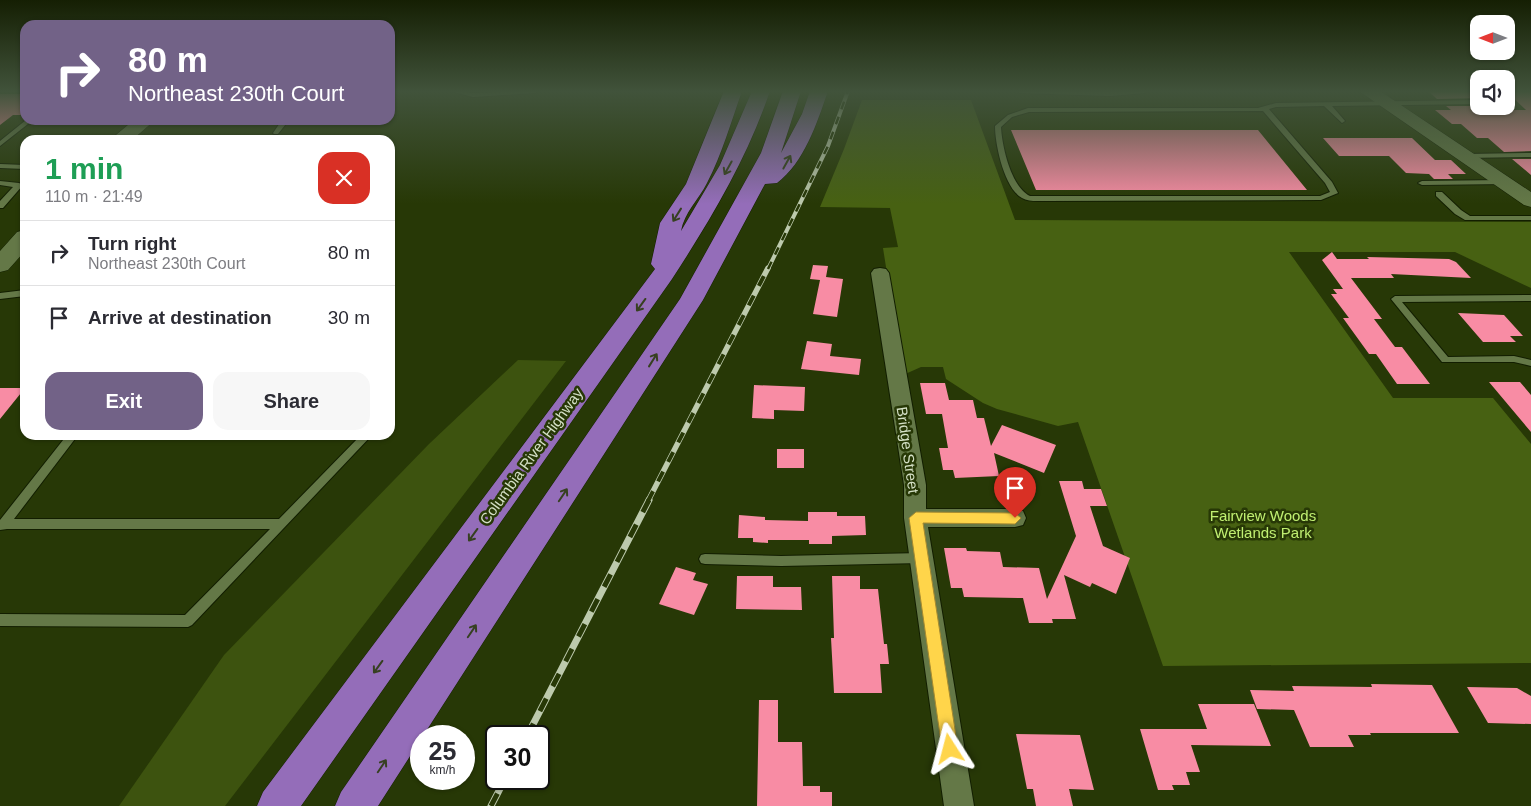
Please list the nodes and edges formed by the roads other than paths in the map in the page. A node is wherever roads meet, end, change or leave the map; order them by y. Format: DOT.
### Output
graph roads {
  1 [pos="19,129"];
  2 [pos="279,129"];
  3 [pos="719,129"];
  4 [pos="745,129"];
  5 [pos="779,129"];
  6 [pos="804,129"];
  7 [pos="998,129"];
  8 [pos="1282,129"];
  9 [pos="1423,129"];
  10 [pos="276,132"];
  11 [pos="0,144"];
  12 [pos="1531,155"];
  13 [pos="1464,156"];
  14 [pos="0,166"];
  15 [pos="20,167"];
  16 [pos="1502,182"];
  17 [pos="0,183"];
  18 [pos="1422,183"];
  19 [pos="750,193"];
  20 [pos="1439,194"];
  21 [pos="1527,196"];
  22 [pos="0,206"];
  23 [pos="1531,218"];
  24 [pos="20,243"];
  25 [pos="0,265"];
  26 [pos="880,273"];
  27 [pos="660,279"];
  28 [pos="20,294"];
  29 [pos="0,296"];
  30 [pos="1531,298"];
  31 [pos="1531,363"];
  32 [pos="69,440"];
  33 [pos="362,440"];
  34 [pos="916,518"];
  35 [pos="1015,518"];
  36 [pos="281,524"];
  37 [pos="2,527"];
  38 [pos="922,558"];
  39 [pos="705,559"];
  40 [pos="0,620"];
  41 [pos="276,806"];
  42 [pos="354,806"];
  43 [pos="959,806"];
  1 -- 11 [label="lane"];
  2 -- 10 [label="lane"];
  3 -- 27 [label="highway, one-way"];
  4 -- 27 [label="highway, Columbia River Highway, one-way"];
  5 -- 19 [label="highway"];
  19 -- 6 [label="highway, one-way"];
  7 -- 8 [label="lane"];
  9 -- 13 [label="main road"];
  12 -- 13 [label="lane"];
  13 -- 16 [label="main road"];
  14 -- 15 [label="lane"];
  16 -- 18 [label="lane"];
  16 -- 21 [label="main road"];
  17 -- 22 [label="lane"];
  42 -- 19 [label="highway, one-way"];
  20 -- 23 [label="lane"];
  24 -- 25 [label="main road"];
  26 -- 34 [label="street, Bridge Street"];
  27 -- 41 [label="highway, Columbia River Highway, one-way"];
  28 -- 29 [label="lane"];
  30 -- 31 [label="lane"];
  32 -- 37 [label="lane"];
  33 -- 36 [label="lane"];
  34 -- 35 [label="street"];
  34 -- 38 [label="street, Bridge Street"];
  36 -- 37 [label="lane"];
  36 -- 40 [label="lane"];
  38 -- 39 [label="lane"];
  38 -- 43 [label="street, Bridge Street"];
}
